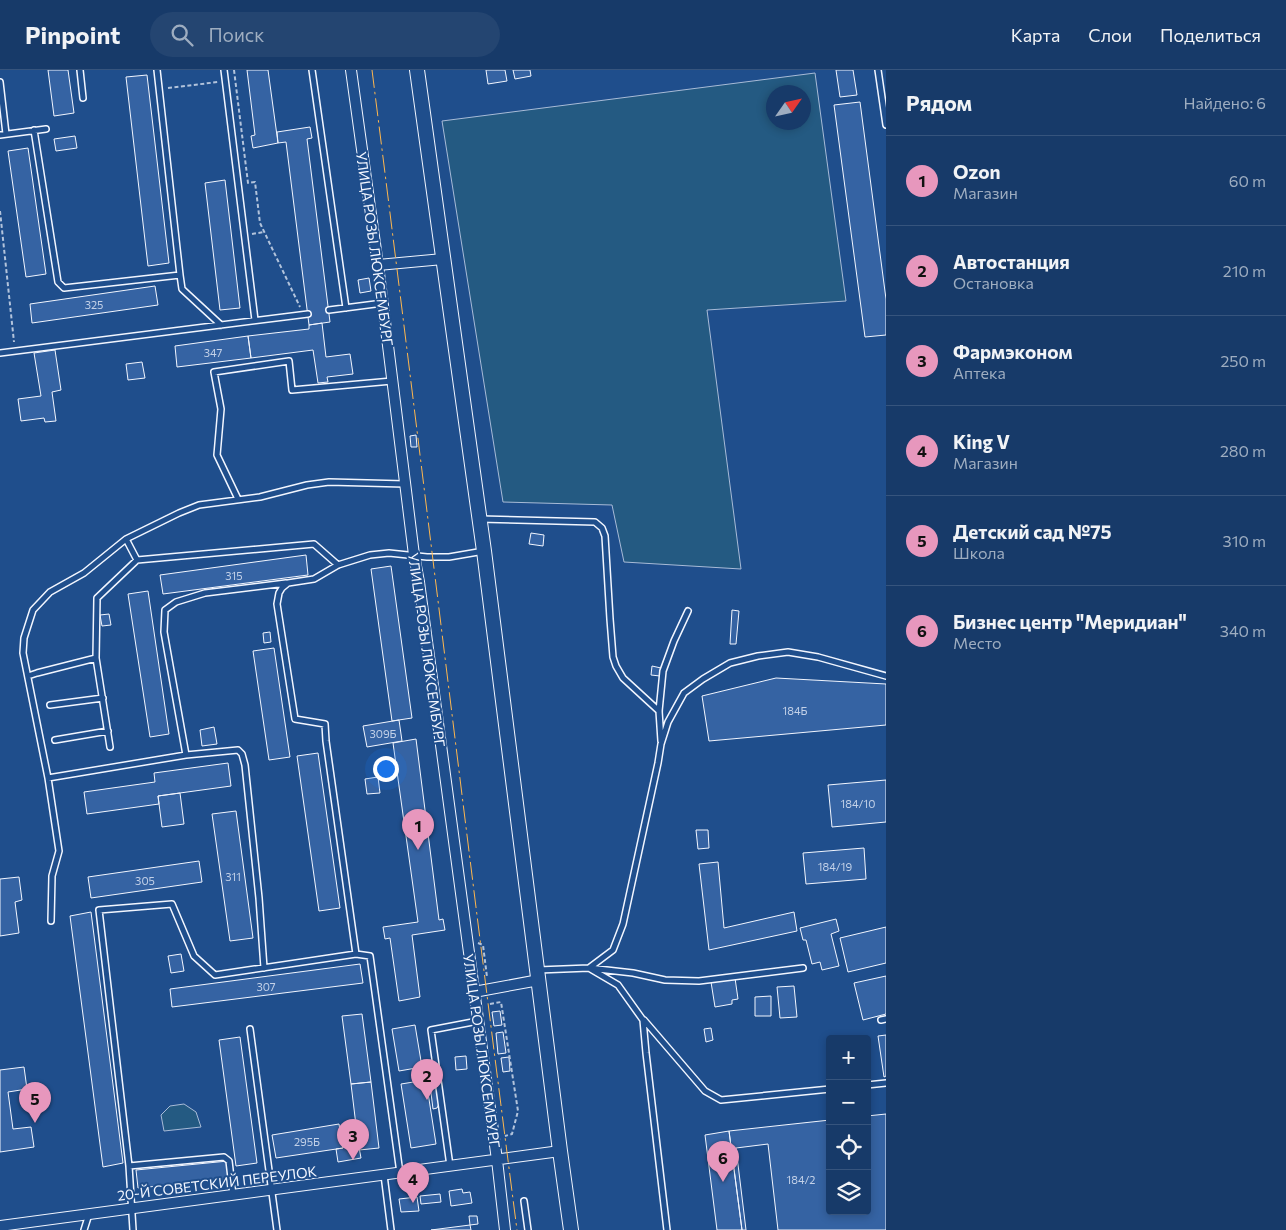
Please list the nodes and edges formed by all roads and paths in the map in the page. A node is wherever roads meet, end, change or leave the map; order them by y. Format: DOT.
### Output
graph roads {
  1 [pos="80,70"];
  2 [pos="157,70"];
  3 [pos="224,70"];
  4 [pos="234,70"];
  5 [pos="312,70"];
  6 [pos="351,70"];
  7 [pos="417,70"];
  8 [pos="878,70"];
  9 [pos="225,81"];
  10 [pos="0,82"];
  11 [pos="159,89"];
  12 [pos="83,98"];
  13 [pos="886,126"];
  14 [pos="46,128"];
  15 [pos="34,130"];
  16 [pos="6,134"];
  17 [pos="0,135"];
  18 [pos="0,210"];
  19 [pos="264,232"];
  20 [pos="244,235"];
  21 [pos="443,259"];
  22 [pos="378,265"];
  23 [pos="180,276"];
  24 [pos="383,303"];
  25 [pos="346,308"];
  26 [pos="329,310"];
  27 [pos="306,314"];
  28 [pos="255,320"];
  29 [pos="221,325"];
  30 [pos="15,351"];
  31 [pos="0,353"];
  32 [pos="393,381"];
  33 [pos="405,484"];
  34 [pos="238,500"];
  35 [pos="480,519"];
  36 [pos="126,539"];
  37 [pos="484,551"];
  38 [pos="414,555"];
  39 [pos="137,560"];
  40 [pos="338,565"];
  41 [pos="288,583"];
  42 [pos="688,611"];
  43 [pos="96,658"];
  44 [pos="28,676"];
  45 [pos="886,676"];
  46 [pos="103,698"];
  47 [pos="50,705"];
  48 [pos="659,711"];
  49 [pos="108,731"];
  50 [pos="55,740"];
  51 [pos="661,744"];
  52 [pos="110,747"];
  53 [pos="186,755"];
  54 [pos="48,778"];
  55 [pos="51,921"];
  56 [pos="474,941"];
  57 [pos="356,954"];
  58 [pos="264,968"];
  59 [pos="589,968"];
  60 [pos="803,968"];
  61 [pos="539,975"];
  62 [pos="487,977"];
  63 [pos="474,992"];
  64 [pos="490,1004"];
  65 [pos="643,1020"];
  66 [pos="478,1021"];
  67 [pos="250,1029"];
  68 [pos="886,1083"];
  69 [pos="871,1085"];
  70 [pos="826,1089"];
  71 [pos="502,1137"];
  72 [pos="560,1152"];
  73 [pos="497,1160"];
  74 [pos="129,1166"];
  75 [pos="450,1167"];
  76 [pos="400,1173"];
  77 [pos="384,1175"];
  78 [pos="271,1190"];
  79 [pos="234,1195"];
  80 [pos="524,1201"];
  81 [pos="131,1208"];
  82 [pos="89,1214"];
  83 [pos="0,1226"];
  84 [pos="84,1230"];
  85 [pos="133,1230"];
  86 [pos="277,1230"];
  87 [pos="391,1230"];
  88 [pos="505,1230"];
  89 [pos="528,1230"];
  90 [pos="571,1230"];
  91 [pos="667,1230"];
  1 -- 12 [label="lane"];
  2 -- 11 [label="lane"];
  3 -- 9 [label="lane"];
  4 -- 19 [label="path"];
  5 -- 25 [label="lane"];
  6 -- 22 [label="street, УЛИЦА РОЗЫ ЛЮКСЕМБУРГ"];
  7 -- 21 [label="main road"];
  8 -- 13 [label="lane"];
  9 -- 11 [label="path"];
  9 -- 20 [label="lane"];
  10 -- 16 [label="lane"];
  11 -- 23 [label="lane"];
  14 -- 15 [label="lane"];
  15 -- 16 [label="lane"];
  15 -- 23 [label="lane"];
  16 -- 17 [label="lane"];
  18 -- 30 [label="path"];
  19 -- 20 [label="path"];
  19 -- 27 [label="path"];
  20 -- 28 [label="lane"];
  21 -- 22 [label="street"];
  21 -- 35 [label="main road"];
  22 -- 24 [label="street, УЛИЦА РОЗЫ ЛЮКСЕМБУРГ"];
  23 -- 29 [label="lane"];
  24 -- 25 [label="lane"];
  24 -- 32 [label="street, УЛИЦА РОЗЫ ЛЮКСЕМБУРГ"];
  25 -- 26 [label="lane"];
  27 -- 28 [label="lane"];
  28 -- 29 [label="lane"];
  29 -- 30 [label="lane"];
  30 -- 31 [label="lane"];
  32 -- 33 [label="street, УЛИЦА РОЗЫ ЛЮКСЕМБУРГ"];
  32 -- 34 [label="lane"];
  33 -- 34 [label="lane"];
  33 -- 38 [label="street, УЛИЦА РОЗЫ ЛЮКСЕМБУРГ"];
  34 -- 36 [label="lane"];
  35 -- 37 [label="main road"];
  35 -- 48 [label="lane"];
  36 -- 39 [label="lane"];
  36 -- 44 [label="lane"];
  37 -- 38 [label="lane"];
  37 -- 61 [label="main road"];
  38 -- 40 [label="lane"];
  38 -- 63 [label="street, УЛИЦА РОЗЫ ЛЮКСЕМБУРГ"];
  39 -- 40 [label="lane"];
  39 -- 43 [label="lane"];
  40 -- 41 [label="lane"];
  41 -- 53 [label="lane"];
  41 -- 57 [label="lane"];
  42 -- 48 [label="lane"];
  43 -- 44 [label="lane"];
  43 -- 46 [label="lane"];
  44 -- 54 [label="lane"];
  45 -- 51 [label="lane"];
  46 -- 47 [label="lane"];
  46 -- 49 [label="lane"];
  48 -- 51 [label="lane"];
  49 -- 50 [label="lane"];
  49 -- 52 [label="lane"];
  51 -- 59 [label="lane"];
  53 -- 54 [label="lane"];
  53 -- 58 [label="lane"];
  54 -- 55 [label="lane"];
  56 -- 62 [label="path"];
  57 -- 58 [label="lane"];
  57 -- 76 [label="lane"];
  58 -- 74 [label="lane"];
  59 -- 60 [label="lane"];
  59 -- 61 [label="lane"];
  59 -- 65 [label="lane"];
  61 -- 63 [label="street"];
  61 -- 72 [label="main road"];
  63 -- 66 [label="street, УЛИЦА РОЗЫ ЛЮКСЕМБУРГ"];
  64 -- 71 [label="path"];
  65 -- 70 [label="lane"];
  65 -- 91 [label="lane"];
  66 -- 73 [label="street, УЛИЦА РОЗЫ ЛЮКСЕМБУРГ"];
  66 -- 75 [label="lane"];
  67 -- 78 [label="lane"];
  68 -- 69 [label="lane"];
  72 -- 73 [label="street, 20-Й СОВЕТСКИЙ ПЕРЕУЛОК"];
  72 -- 90 [label="main road"];
  73 -- 75 [label="street, 20-Й СОВЕТСКИЙ ПЕРЕУЛОК"];
  73 -- 88 [label="street, УЛИЦА РОЗЫ ЛЮКСЕМБУРГ"];
  74 -- 79 [label="lane"];
  74 -- 81 [label="lane"];
  75 -- 76 [label="street, 20-Й СОВЕТСКИЙ ПЕРЕУЛОК"];
  76 -- 77 [label="street, 20-Й СОВЕТСКИЙ ПЕРЕУЛОК"];
  77 -- 78 [label="street, 20-Й СОВЕТСКИЙ ПЕРЕУЛОК"];
  77 -- 87 [label="lane"];
  78 -- 79 [label="street, 20-Й СОВЕТСКИЙ ПЕРЕУЛОК"];
  78 -- 86 [label="lane"];
  79 -- 81 [label="street, 20-Й СОВЕТСКИЙ ПЕРЕУЛОК"];
  80 -- 89 [label="lane"];
  81 -- 82 [label="street, 20-Й СОВЕТСКИЙ ПЕРЕУЛОК"];
  81 -- 85 [label="lane"];
  82 -- 83 [label="street, 20-Й СОВЕТСКИЙ ПЕРЕУЛОК"];
  82 -- 84 [label="lane"];
}
